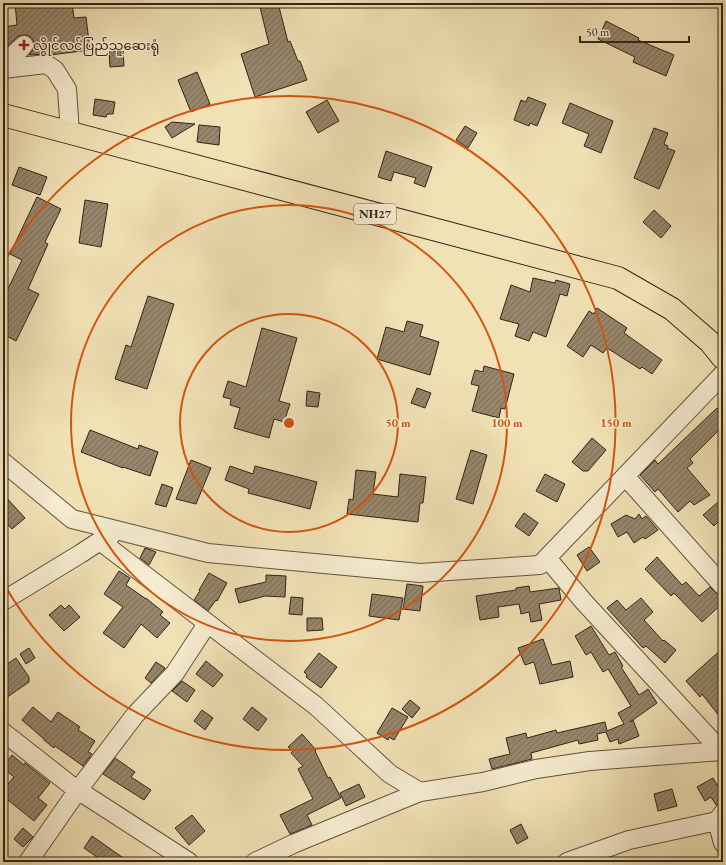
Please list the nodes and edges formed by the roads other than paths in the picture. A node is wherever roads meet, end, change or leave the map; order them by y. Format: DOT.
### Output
graph roads {
  1 [pos="3,64"];
  2 [pos="3,69"];
  3 [pos="3,115"];
  4 [pos="70,133"];
  5 [pos="723,358"];
  6 [pos="723,374"];
  7 [pos="3,462"];
  8 [pos="626,476"];
  9 [pos="126,532"];
  10 [pos="100,541"];
  11 [pos="547,558"];
  12 [pos="723,586"];
  13 [pos="3,601"];
  14 [pos="207,624"];
  15 [pos="3,732"];
  16 [pos="722,752"];
  17 [pos="78,790"];
  18 [pos="420,792"];
  19 [pos="720,817"];
  20 [pos="723,843"];
  21 [pos="28,862"];
  22 [pos="189,862"];
  23 [pos="255,862"];
  24 [pos="567,862"];
  1 -- 2 [label="street"];
  2 -- 4 [label="street"];
  3 -- 4 [label="highway, NH27"];
  4 -- 5 [label="highway, NH27"];
  6 -- 8 [label="street"];
  7 -- 9 [label="street"];
  8 -- 11 [label="street"];
  8 -- 12 [label="street"];
  9 -- 10 [label="street"];
  9 -- 11 [label="street"];
  10 -- 13 [label="street"];
  10 -- 14 [label="street"];
  11 -- 16 [label="street"];
  14 -- 17 [label="street"];
  14 -- 18 [label="street"];
  15 -- 17 [label="street"];
  16 -- 18 [label="street"];
  17 -- 21 [label="street"];
  17 -- 22 [label="street"];
  18 -- 23 [label="street"];
  19 -- 20 [label="street"];
  19 -- 24 [label="street"];
}
